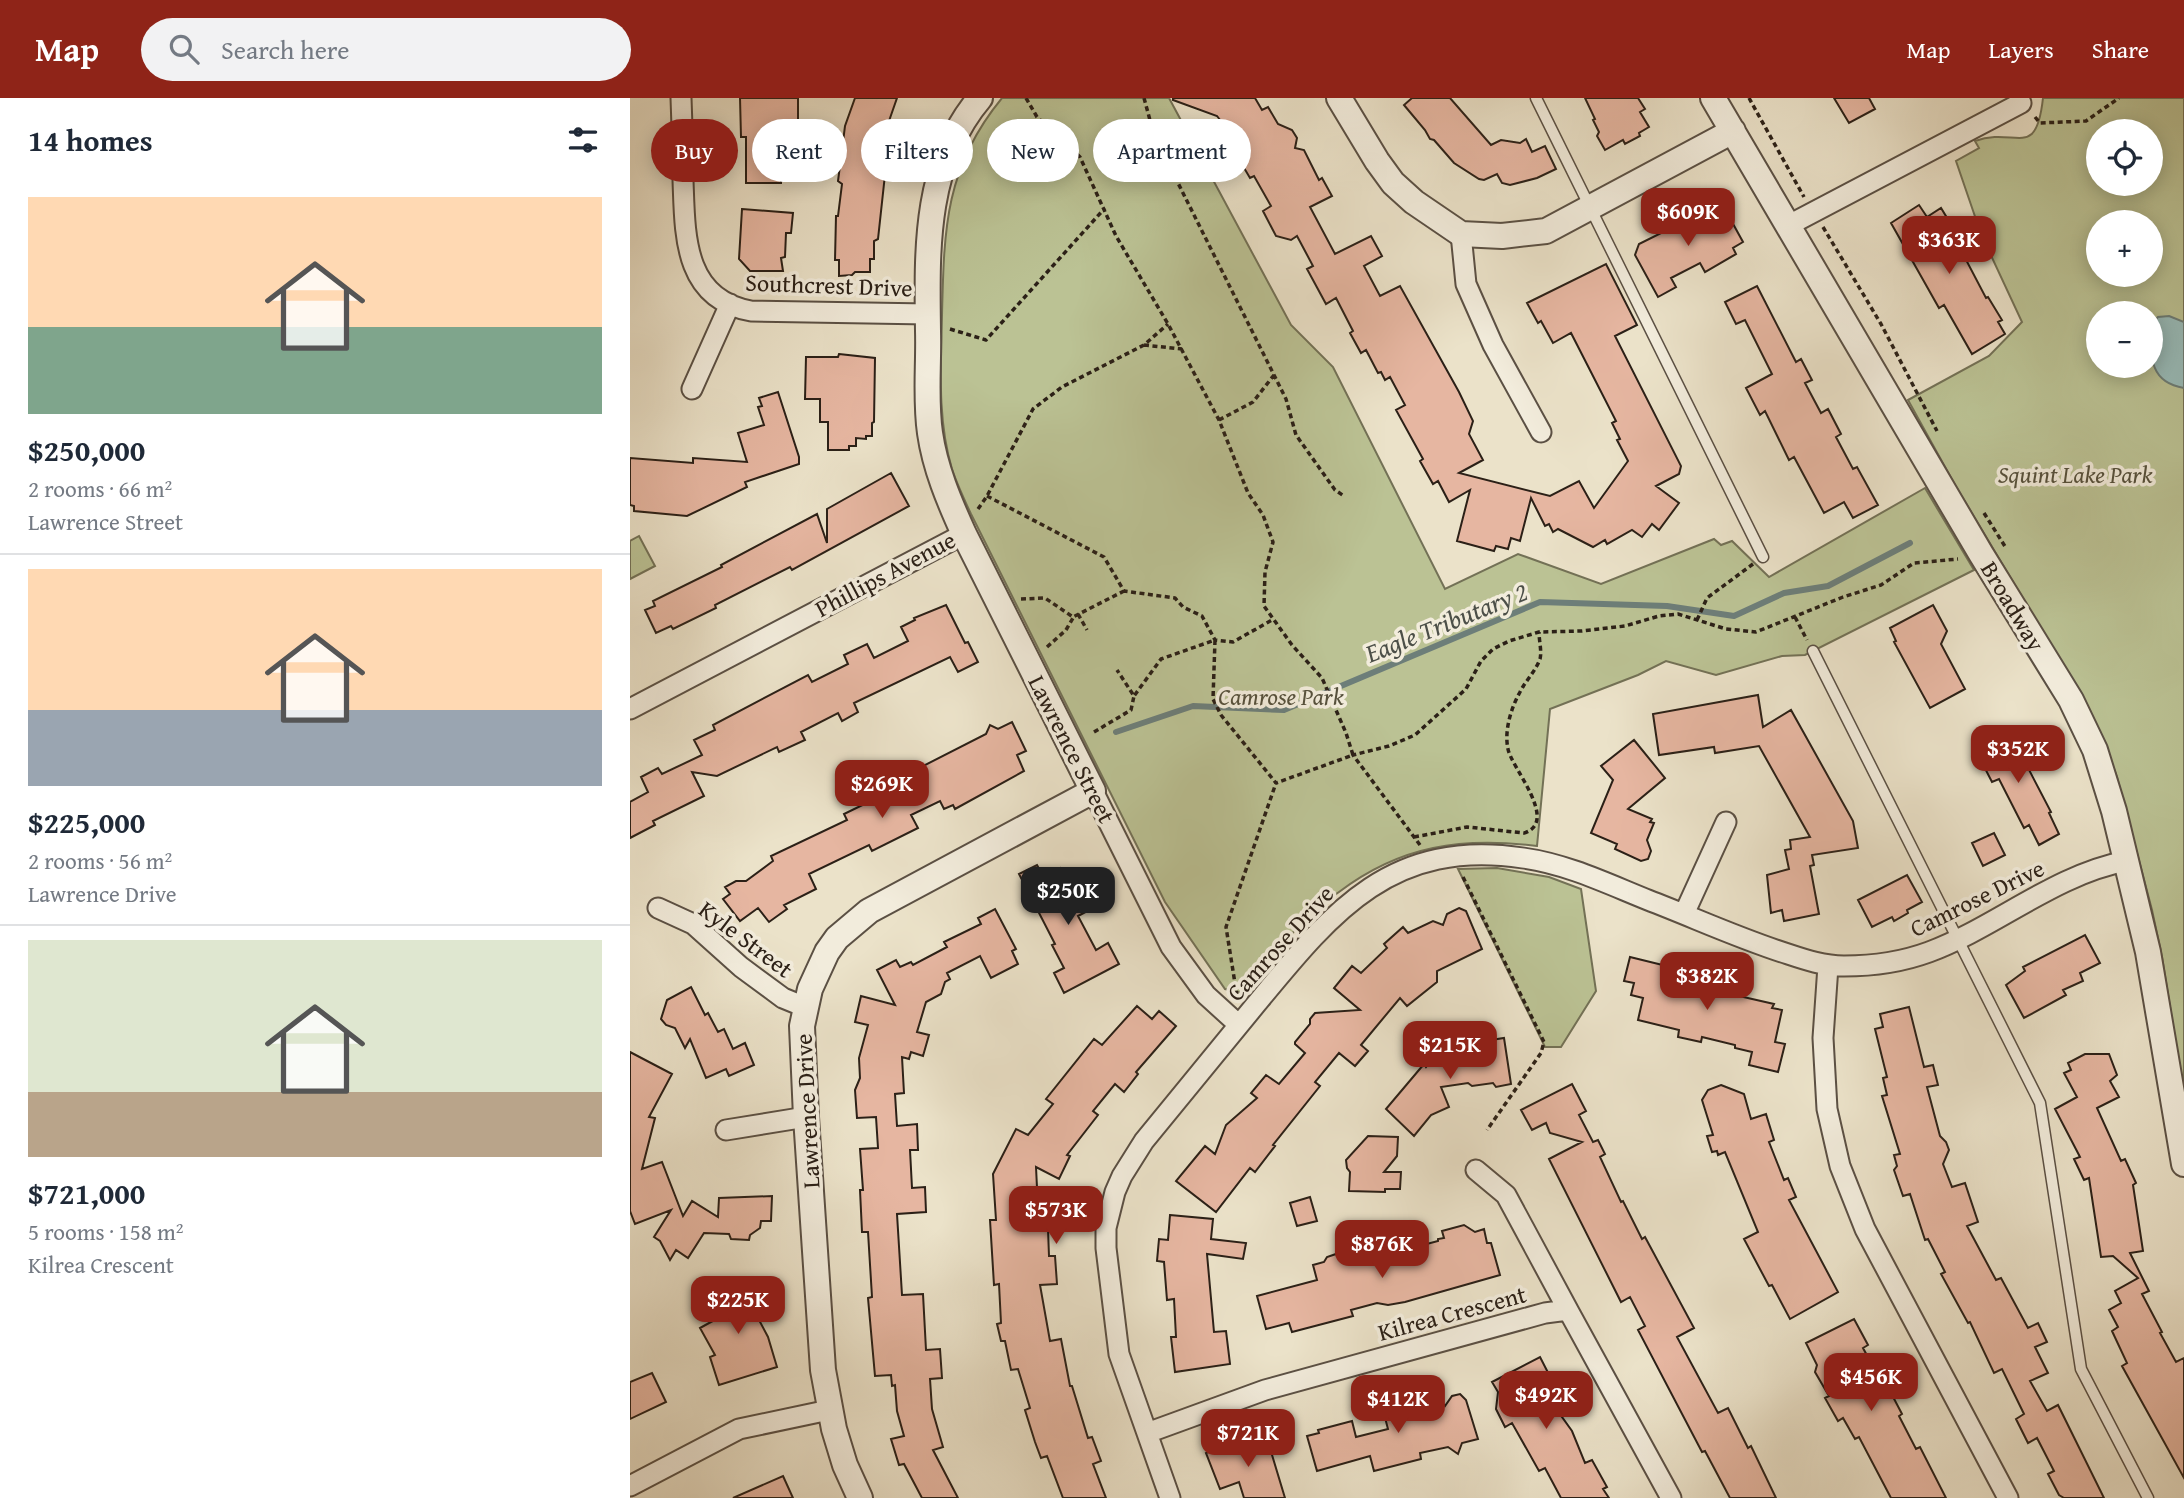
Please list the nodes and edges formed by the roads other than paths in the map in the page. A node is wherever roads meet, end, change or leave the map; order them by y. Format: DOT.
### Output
graph roads {
  1 [pos="681,98"];
  2 [pos="980,98"];
  3 [pos="1339,98"];
  4 [pos="1536,98"];
  5 [pos="1713,98"];
  6 [pos="2021,103"];
  7 [pos="1732,131"];
  8 [pos="1591,206"];
  9 [pos="1789,225"];
  10 [pos="1461,234"];
  11 [pos="730,304"];
  12 [pos="928,314"];
  13 [pos="692,389"];
  14 [pos="1541,432"];
  15 [pos="964,534"];
  16 [pos="1763,557"];
  17 [pos="1813,651"];
  18 [pos="630,709"];
  19 [pos="1093,791"];
  20 [pos="1726,822"];
  21 [pos="2126,861"];
  22 [pos="658,908"];
  23 [pos="1684,914"];
  24 [pos="1957,939"];
  25 [pos="1828,966"];
  26 [pos="805,1007"];
  27 [pos="1238,1025"];
  28 [pos="806,1117"];
  29 [pos="726,1130"];
  30 [pos="2184,1164"];
  31 [pos="1476,1170"];
  32 [pos="1568,1310"];
  33 [pos="829,1410"];
  34 [pos="1147,1433"];
  35 [pos="630,1486"];
  36 [pos="860,1498"];
  37 [pos="1170,1498"];
  38 [pos="1671,1498"];
  39 [pos="2008,1498"];
  40 [pos="2148,1498"];
  1 -- 11 [label="street, Southcrest Drive"];
  2 -- 12 [label="street, Phillips Avenue"];
  3 -- 10 [label="street"];
  4 -- 8 [label="lane"];
  5 -- 7 [label="street, Broadway"];
  6 -- 9 [label="street"];
  7 -- 8 [label="street"];
  7 -- 9 [label="street, Broadway"];
  8 -- 10 [label="street"];
  8 -- 16 [label="lane"];
  9 -- 21 [label="street, Broadway"];
  10 -- 14 [label="street"];
  11 -- 12 [label="street, Southcrest Drive"];
  11 -- 13 [label="street, Southcrest Drive"];
  12 -- 15 [label="street, Phillips Avenue"];
  15 -- 18 [label="street, Phillips Avenue"];
  15 -- 19 [label="street, Lawrence Street"];
  17 -- 24 [label="lane"];
  19 -- 26 [label="street, Lawrence Drive"];
  19 -- 27 [label="street, Lawrence Street"];
  20 -- 23 [label="street"];
  21 -- 24 [label="street, Camrose Drive"];
  21 -- 30 [label="street, Broadway"];
  22 -- 26 [label="street, Kyle Street"];
  23 -- 25 [label="street, Camrose Drive"];
  23 -- 27 [label="street, Camrose Drive"];
  24 -- 25 [label="street, Camrose Drive"];
  24 -- 40 [label="lane"];
  25 -- 39 [label="street"];
  26 -- 28 [label="street, Lawrence Drive"];
  27 -- 34 [label="street, Camrose Drive"];
  28 -- 29 [label="street"];
  28 -- 33 [label="street, Lawrence Drive"];
  31 -- 32 [label="street"];
  32 -- 34 [label="street, Kilrea Crescent"];
  32 -- 38 [label="street"];
  33 -- 35 [label="street"];
  33 -- 36 [label="street, Lawrence Drive"];
  34 -- 37 [label="street, Camrose Drive"];
}
